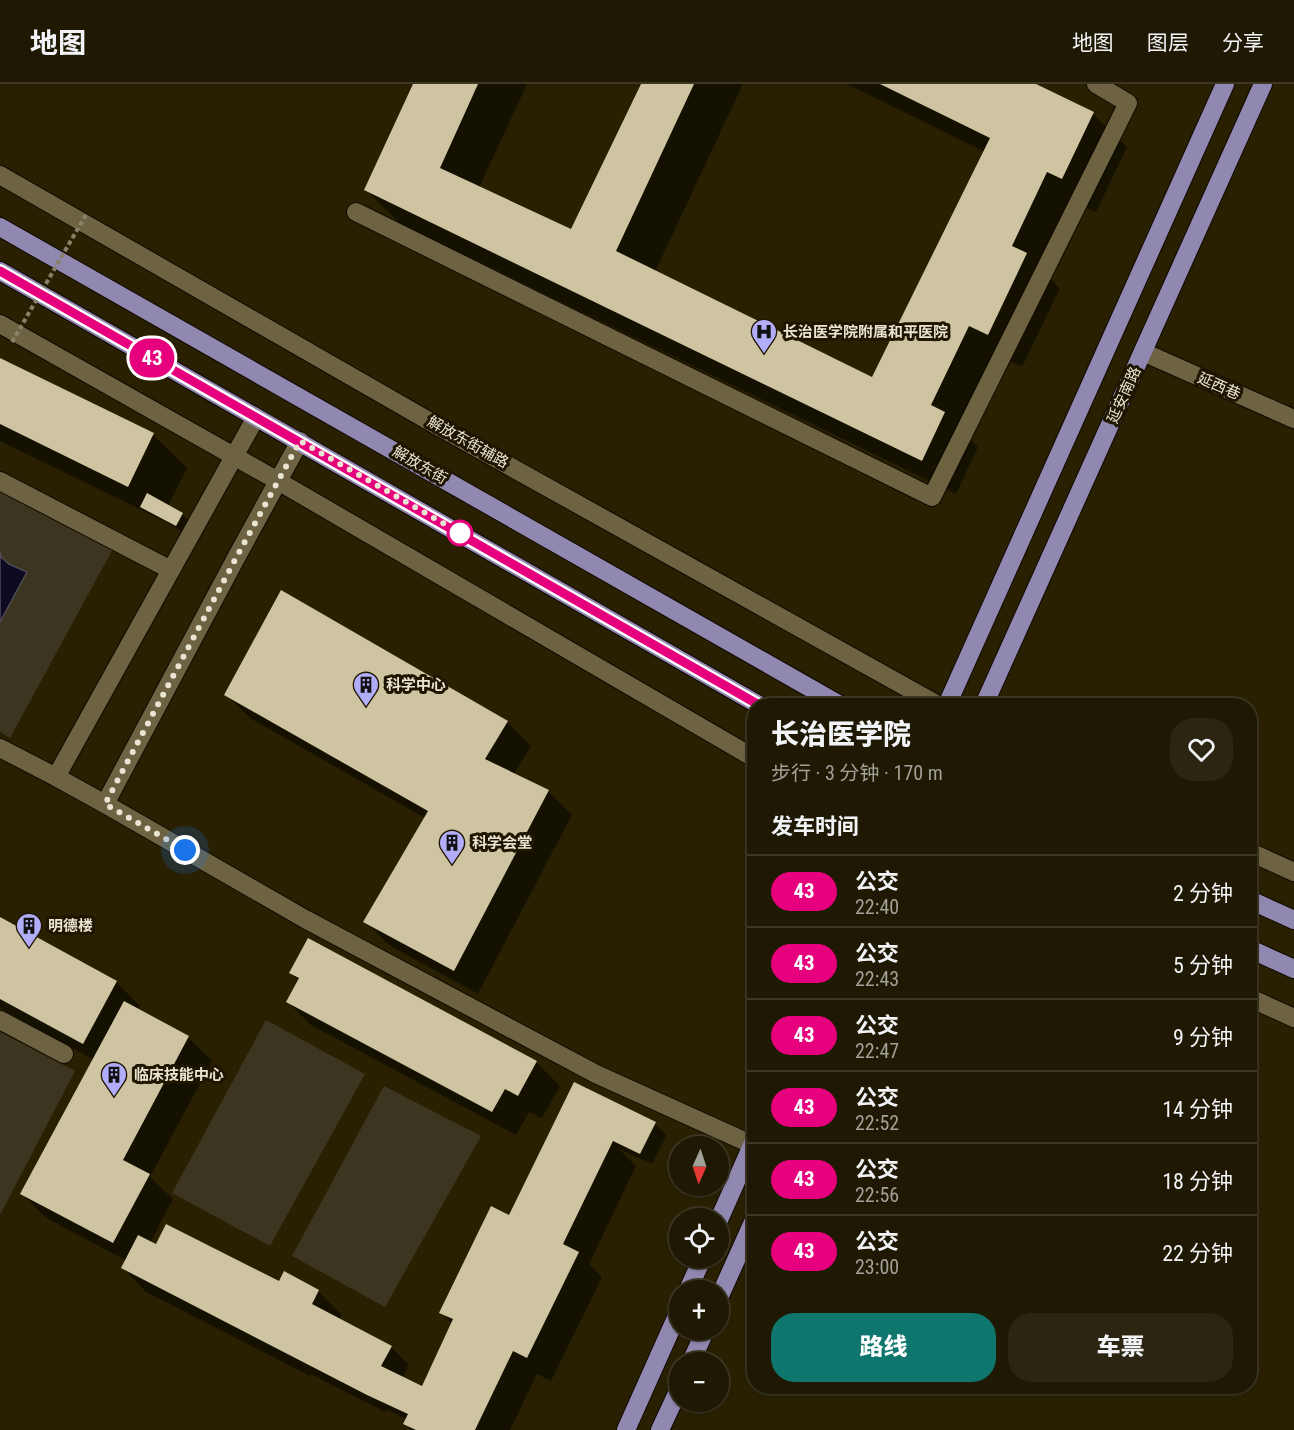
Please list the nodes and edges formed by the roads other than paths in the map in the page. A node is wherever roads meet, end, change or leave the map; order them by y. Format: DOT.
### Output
graph roads {
  1 [pos="1096,84"];
  2 [pos="1225,84"];
  3 [pos="1263,84"];
  4 [pos="0,176"];
  5 [pos="356,212"];
  6 [pos="0,227"];
  7 [pos="0,271"];
  8 [pos="0,324"];
  9 [pos="1143,352"];
  10 [pos="256,417"];
  11 [pos="1294,419"];
  12 [pos="300,441"];
  13 [pos="234,456"];
  14 [pos="0,480"];
  15 [pos="278,482"];
  16 [pos="171,570"];
  17 [pos="747,698"];
  18 [pos="828,698"];
  19 [pos="925,698"];
  20 [pos="950,698"];
  21 [pos="987,698"];
  22 [pos="0,748"];
  23 [pos="747,754"];
  24 [pos="56,777"];
  25 [pos="105,804"];
  26 [pos="1257,855"];
  27 [pos="1294,872"];
  28 [pos="1257,903"];
  29 [pos="1294,920"];
  30 [pos="1257,952"];
  31 [pos="1294,969"];
  32 [pos="1257,1001"];
  33 [pos="1294,1018"];
  34 [pos="0,1020"];
  35 [pos="64,1054"];
  36 [pos="747,1140"];
  37 [pos="747,1158"];
  38 [pos="724,1208"];
  39 [pos="747,1236"];
  40 [pos="727,1280"];
  41 [pos="669,1334"];
  42 [pos="669,1411"];
  43 [pos="626,1430"];
  44 [pos="660,1430"];
  1 -- 5 [label="street"];
  2 -- 20 [label="main road"];
  3 -- 9 [label="main road, 延安南路"];
  4 -- 19 [label="street, 解放东街辅路"];
  6 -- 18 [label="main road, 解放东街"];
  7 -- 10 [label="main road"];
  8 -- 13 [label="street"];
  9 -- 11 [label="street, 延西巷"];
  9 -- 21 [label="main road, 延安南路"];
  10 -- 12 [label="main road"];
  10 -- 13 [label="street"];
  12 -- 15 [label="street"];
  12 -- 17 [label="main road"];
  13 -- 15 [label="street"];
  13 -- 16 [label="street"];
  14 -- 16 [label="street"];
  15 -- 23 [label="street"];
  15 -- 25 [label="street"];
  16 -- 24 [label="street"];
  22 -- 24 [label="street"];
  24 -- 25 [label="street"];
  25 -- 36 [label="street"];
  26 -- 27 [label="street"];
  28 -- 29 [label="main road"];
  30 -- 31 [label="main road"];
  32 -- 33 [label="street"];
  34 -- 35 [label="street"];
  37 -- 38 [label="main road"];
  39 -- 40 [label="main road"];
  41 -- 43 [label="main road"];
  42 -- 44 [label="main road"];
}
